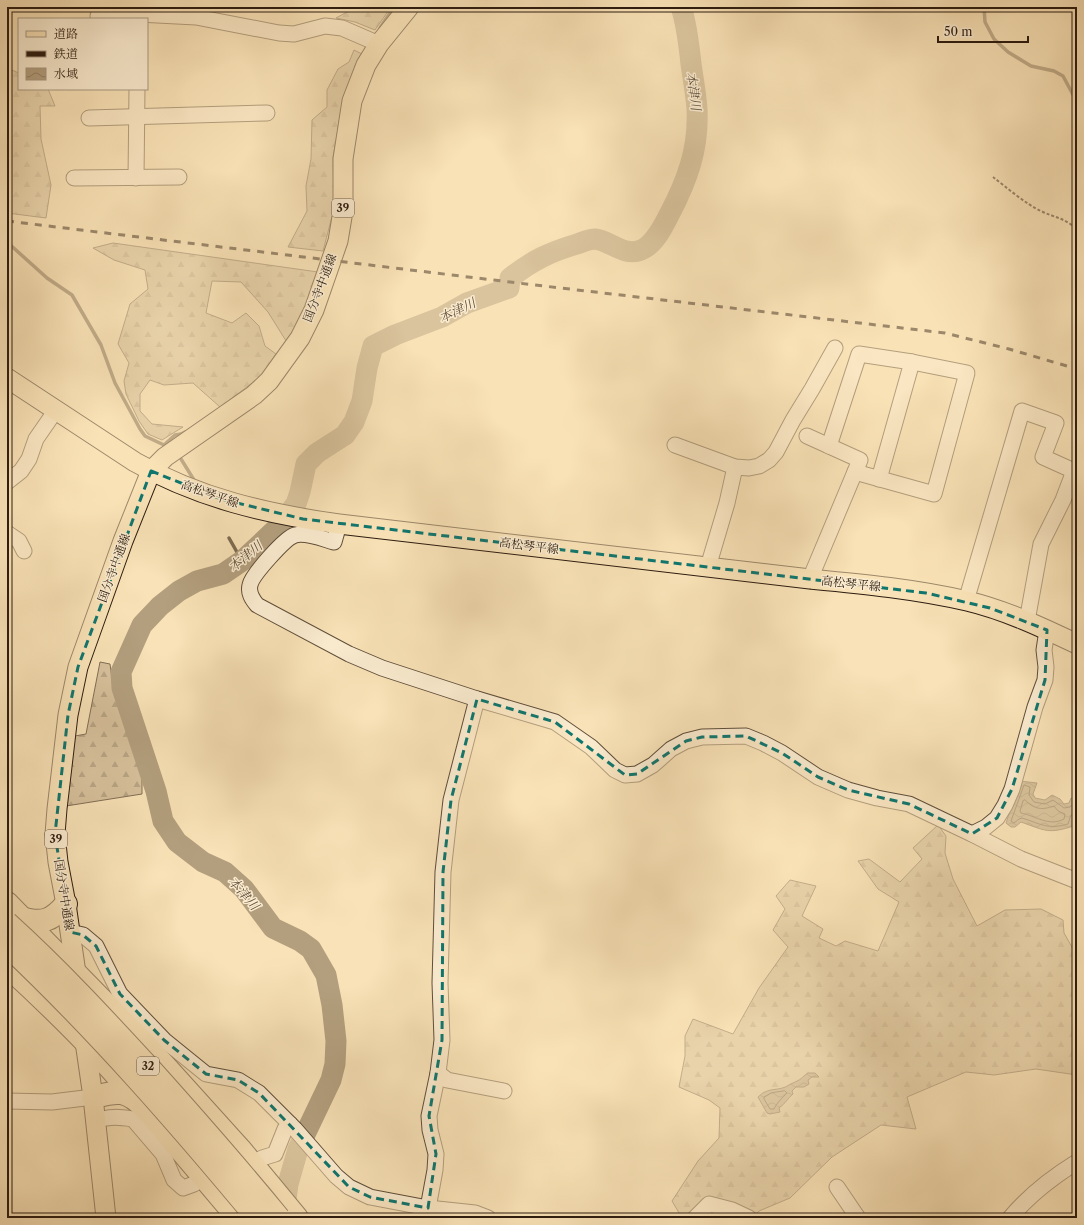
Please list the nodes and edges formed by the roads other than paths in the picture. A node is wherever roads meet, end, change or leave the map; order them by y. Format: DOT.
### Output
graph roads {
  1 [pos="405,9"];
  2 [pos="138,13"];
  3 [pos="98,16"];
  4 [pos="379,44"];
  5 [pos="137,90"];
  6 [pos="267,113"];
  7 [pos="137,116"];
  8 [pos="89,118"];
  9 [pos="179,177"];
  10 [pos="74,178"];
  11 [pos="136,178"];
  12 [pos="835,348"];
  13 [pos="912,362"];
  14 [pos="7,378"];
  15 [pos="56,410"];
  16 [pos="807,436"];
  17 [pos="674,445"];
  18 [pos="829,446"];
  19 [pos="735,466"];
  20 [pos="151,471"];
  21 [pos="1075,471"];
  22 [pos="855,472"];
  23 [pos="878,478"];
  24 [pos="7,482"];
  25 [pos="338,524"];
  26 [pos="7,533"];
  27 [pos="24,551"];
  28 [pos="708,567"];
  29 [pos="810,579"];
  30 [pos="966,601"];
  31 [pos="1027,621"];
  32 [pos="1047,630"];
  33 [pos="1077,644"];
  34 [pos="477,699"];
  35 [pos="972,834"];
  36 [pos="1077,881"];
  37 [pos="66,904"];
  38 [pos="12,915"];
  39 [pos="70,932"];
  40 [pos="7,945"];
  41 [pos="7,966"];
  42 [pos="76,973"];
  43 [pos="85,1040"];
  44 [pos="438,1073"];
  45 [pos="504,1091"];
  46 [pos="93,1097"];
  47 [pos="7,1101"];
  48 [pos="145,1108"];
  49 [pos="96,1121"];
  50 [pos="292,1127"];
  51 [pos="1077,1162"];
  52 [pos="263,1168"];
  53 [pos="194,1184"];
  54 [pos="837,1187"];
  55 [pos="427,1213"];
  56 [pos="106,1218"];
  57 [pos="238,1218"];
  58 [pos="257,1218"];
  59 [pos="279,1218"];
  60 [pos="297,1218"];
  61 [pos="488,1218"];
  62 [pos="695,1218"];
  63 [pos="749,1218"];
  64 [pos="858,1218"];
  65 [pos="1010,1218"];
  1 -- 4 [label="main road, 国分寺中通線 / 39"];
  2 -- 3 [label="street"];
  2 -- 4 [label="street"];
  4 -- 20 [label="main road, 国分寺中通線 / 39"];
  5 -- 7 [label="street"];
  6 -- 7 [label="street"];
  7 -- 8 [label="street"];
  7 -- 11 [label="street"];
  9 -- 11 [label="street"];
  10 -- 11 [label="street"];
  12 -- 19 [label="street"];
  13 -- 18 [label="street"];
  13 -- 23 [label="street"];
  13 -- 23 [label="street"];
  14 -- 15 [label="main road, 高松琴平線"];
  15 -- 20 [label="main road, 高松琴平線"];
  15 -- 24 [label="street"];
  16 -- 18 [label="street"];
  17 -- 19 [label="street"];
  18 -- 22 [label="street"];
  19 -- 28 [label="street"];
  20 -- 25 [label="main road, 高松琴平線"];
  20 -- 37 [label="main road, 国分寺中通線 / 39"];
  21 -- 30 [label="street"];
  21 -- 31 [label="street"];
  22 -- 23 [label="street"];
  22 -- 29 [label="street"];
  25 -- 28 [label="main road, 高松琴平線"];
  25 -- 34 [label="street"];
  26 -- 27 [label="street"];
  28 -- 29 [label="main road, 高松琴平線"];
  29 -- 30 [label="main road, 高松琴平線"];
  30 -- 31 [label="main road, 高松琴平線"];
  31 -- 32 [label="main road, 高松琴平線"];
  32 -- 33 [label="main road, 高松琴平線"];
  32 -- 35 [label="street"];
  34 -- 35 [label="street"];
  34 -- 44 [label="street"];
  35 -- 36 [label="street"];
  37 -- 38 [label="highway"];
  37 -- 39 [label="main road, 国分寺中通線 / 39"];
  38 -- 42 [label="highway"];
  38 -- 59 [label="highway, 32, bridge"];
  39 -- 42 [label="main road, 国分寺中通線 / 39"];
  39 -- 50 [label="street"];
  40 -- 58 [label="highway, 32, bridge"];
  41 -- 43 [label="highway"];
  42 -- 43 [label="main road, 国分寺中通線 / 39"];
  42 -- 52 [label="highway"];
  43 -- 46 [label="main road, 国分寺中通線 / 39"];
  43 -- 48 [label="highway"];
  44 -- 45 [label="street"];
  44 -- 55 [label="street"];
  46 -- 47 [label="street"];
  46 -- 48 [label="highway"];
  46 -- 49 [label="main road, 国分寺中通線 / 39"];
  48 -- 57 [label="highway"];
  49 -- 53 [label="street"];
  49 -- 56 [label="main road, 国分寺中通線 / 39"];
  50 -- 52 [label="street"];
  50 -- 55 [label="street"];
  51 -- 65 [label="street"];
  52 -- 60 [label="highway"];
  54 -- 64 [label="street"];
  55 -- 61 [label="street"];
  62 -- 63 [label="street"];
}
